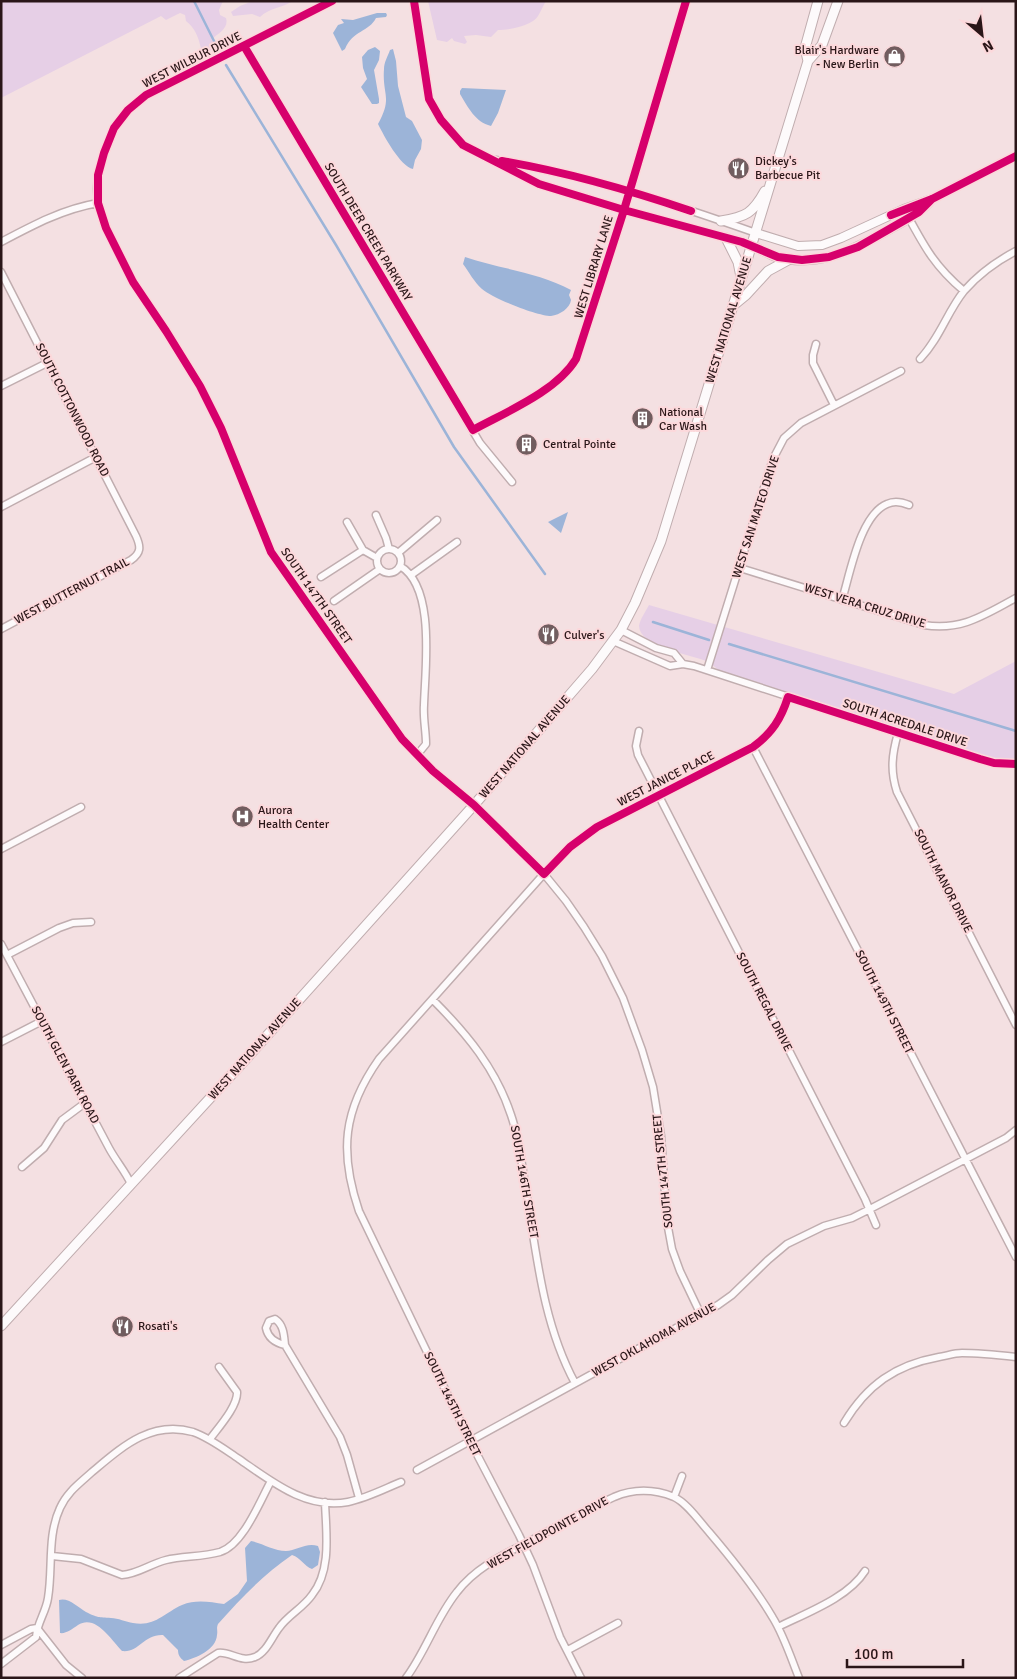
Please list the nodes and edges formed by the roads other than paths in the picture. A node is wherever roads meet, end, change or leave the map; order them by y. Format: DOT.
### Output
graph roads {
  1 [pos="332,1"];
  2 [pos="414,1"];
  3 [pos="686,1"];
  4 [pos="818,1"];
  5 [pos="838,1"];
  6 [pos="244,46"];
  7 [pos="808,61"];
  8 [pos="1016,156"];
  9 [pos="490,159"];
  10 [pos="774,175"];
  11 [pos="630,190"];
  12 [pos="932,199"];
  13 [pos="98,203"];
  14 [pos="904,209"];
  15 [pos="624,210"];
  16 [pos="909,219"];
  17 [pos="721,221"];
  18 [pos="756,233"];
  19 [pos="726,238"];
  20 [pos="1,242"];
  21 [pos="752,246"];
  22 [pos="1016,251"];
  23 [pos="790,259"];
  24 [pos="1,272"];
  25 [pos="742,281"];
  26 [pos="964,291"];
  27 [pos="735,304"];
  28 [pos="816,344"];
  29 [pos="920,359"];
  30 [pos="47,362"];
  31 [pos="901,370"];
  32 [pos="1,386"];
  33 [pos="834,404"];
  34 [pos="473,430"];
  35 [pos="96,458"];
  36 [pos="512,482"];
  37 [pos="909,505"];
  38 [pos="1,507"];
  39 [pos="376,515"];
  40 [pos="438,520"];
  41 [pos="347,522"];
  42 [pos="457,542"];
  43 [pos="389,549"];
  44 [pos="140,550"];
  45 [pos="362,550"];
  46 [pos="398,552"];
  47 [pos="377,558"];
  48 [pos="400,566"];
  49 [pos="740,568"];
  50 [pos="380,569"];
  51 [pos="411,575"];
  52 [pos="321,578"];
  53 [pos="1016,598"];
  54 [pos="842,600"];
  55 [pos="334,601"];
  56 [pos="1,629"];
  57 [pos="621,630"];
  58 [pos="613,641"];
  59 [pos="683,664"];
  60 [pos="707,670"];
  61 [pos="788,697"];
  62 [pos="638,731"];
  63 [pos="898,733"];
  64 [pos="753,747"];
  65 [pos="417,755"];
  66 [pos="1016,764"];
  67 [pos="658,796"];
  68 [pos="474,805"];
  69 [pos="81,808"];
  70 [pos="1,850"];
  71 [pos="544,874"];
  72 [pos="91,922"];
  73 [pos="1,944"];
  74 [pos="7,955"];
  75 [pos="433,1000"];
  76 [pos="42,1021"];
  77 [pos="1016,1025"];
  78 [pos="1,1042"];
  79 [pos="85,1103"];
  80 [pos="348,1124"];
  81 [pos="1016,1130"];
  82 [pos="966,1160"];
  83 [pos="22,1167"];
  84 [pos="131,1184"];
  85 [pos="870,1209"];
  86 [pos="876,1225"];
  87 [pos="1016,1257"];
  88 [pos="701,1315"];
  89 [pos="1,1326"];
  90 [pos="285,1345"];
  91 [pos="1016,1357"];
  92 [pos="219,1367"];
  93 [pos="575,1383"];
  94 [pos="844,1423"];
  95 [pos="210,1439"];
  96 [pos="470,1441"];
  97 [pos="417,1470"];
  98 [pos="682,1476"];
  99 [pos="271,1480"];
  100 [pos="401,1482"];
  101 [pos="674,1497"];
  102 [pos="359,1498"];
  103 [pos="325,1502"];
  104 [pos="524,1545"];
  105 [pos="52,1556"];
  106 [pos="865,1571"];
  107 [pos="618,1623"];
  108 [pos="778,1627"];
  109 [pos="37,1628"];
  110 [pos="1,1645"];
  111 [pos="568,1650"];
  112 [pos="1,1664"];
  113 [pos="82,1678"];
  114 [pos="179,1678"];
  115 [pos="406,1678"];
  116 [pos="581,1678"];
  117 [pos="799,1678"];
  1 -- 6 [label="street, WEST WILBUR DRIVE"];
  2 -- 9 [label="street"];
  3 -- 11 [label="street, WEST LIBRARY LANE"];
  4 -- 7 [label="main road, WEST NATIONAL AVENUE"];
  5 -- 7 [label="main road, WEST NATIONAL AVENUE"];
  6 -- 13 [label="street, WEST WILBUR DRIVE"];
  6 -- 34 [label="street, SOUTH DEER CREEK PARKWAY"];
  7 -- 10 [label="main road, WEST NATIONAL AVENUE"];
  8 -- 12 [label="street"];
  9 -- 11 [label="street"];
  9 -- 15 [label="street"];
  10 -- 17 [label="main road"];
  10 -- 18 [label="main road, WEST NATIONAL AVENUE"];
  11 -- 15 [label="street, WEST LIBRARY LANE"];
  11 -- 17 [label="street"];
  12 -- 14 [label="street"];
  12 -- 16 [label="street"];
  13 -- 20 [label="street"];
  13 -- 65 [label="street, SOUTH 147TH STREET"];
  14 -- 16 [label="street"];
  14 -- 18 [label="street"];
  15 -- 19 [label="street"];
  15 -- 34 [label="street, WEST LIBRARY LANE"];
  16 -- 23 [label="street"];
  16 -- 26 [label="street"];
  17 -- 18 [label="street"];
  18 -- 21 [label="main road, WEST NATIONAL AVENUE"];
  19 -- 21 [label="street"];
  19 -- 25 [label="main road"];
  21 -- 23 [label="street"];
  21 -- 25 [label="main road, WEST NATIONAL AVENUE"];
  22 -- 26 [label="street"];
  23 -- 27 [label="main road"];
  24 -- 30 [label="street, SOUTH COTTONWOOD ROAD"];
  25 -- 27 [label="main road, WEST NATIONAL AVENUE"];
  26 -- 29 [label="street"];
  27 -- 57 [label="main road, WEST NATIONAL AVENUE"];
  28 -- 33 [label="street"];
  30 -- 32 [label="street"];
  30 -- 35 [label="street, SOUTH COTTONWOOD ROAD"];
  31 -- 33 [label="street, WEST SAN MATEO DRIVE"];
  33 -- 49 [label="street, WEST SAN MATEO DRIVE"];
  34 -- 36 [label="street, SOUTH DEER CREEK PARKWAY"];
  35 -- 38 [label="street"];
  35 -- 44 [label="street, SOUTH COTTONWOOD ROAD"];
  37 -- 54 [label="street"];
  39 -- 43 [label="street"];
  40 -- 46 [label="street"];
  41 -- 45 [label="street"];
  42 -- 51 [label="street"];
  43 -- 46 [label="street"];
  43 -- 47 [label="street"];
  44 -- 56 [label="street, WEST BUTTERNUT TRAIL"];
  45 -- 47 [label="street"];
  45 -- 52 [label="street"];
  46 -- 48 [label="street"];
  47 -- 50 [label="street"];
  48 -- 50 [label="street"];
  48 -- 51 [label="street"];
  49 -- 54 [label="street, WEST VERA CRUZ DRIVE"];
  49 -- 60 [label="street, WEST SAN MATEO DRIVE"];
  50 -- 55 [label="street"];
  51 -- 65 [label="street"];
  53 -- 54 [label="street, WEST VERA CRUZ DRIVE"];
  57 -- 58 [label="main road, WEST NATIONAL AVENUE"];
  57 -- 59 [label="street, SOUTH ACREDALE DRIVE"];
  58 -- 59 [label="street, SOUTH ACREDALE DRIVE"];
  58 -- 68 [label="main road, WEST NATIONAL AVENUE"];
  59 -- 60 [label="street, SOUTH ACREDALE DRIVE"];
  60 -- 61 [label="street, SOUTH ACREDALE DRIVE"];
  61 -- 63 [label="street, SOUTH ACREDALE DRIVE"];
  61 -- 64 [label="street, WEST JANICE PLACE"];
  62 -- 67 [label="street, SOUTH REGAL DRIVE"];
  63 -- 66 [label="street, SOUTH ACREDALE DRIVE"];
  63 -- 77 [label="street, SOUTH MANOR DRIVE"];
  64 -- 67 [label="street, WEST JANICE PLACE"];
  64 -- 82 [label="street, SOUTH 149TH STREET"];
  65 -- 68 [label="street, SOUTH 147TH STREET"];
  67 -- 71 [label="street, WEST JANICE PLACE"];
  67 -- 85 [label="street, SOUTH REGAL DRIVE"];
  68 -- 71 [label="street, SOUTH 147TH STREET"];
  68 -- 84 [label="main road, WEST NATIONAL AVENUE"];
  69 -- 70 [label="street"];
  71 -- 75 [label="street, WEST JANICE PLACE"];
  71 -- 88 [label="street, SOUTH 147TH STREET"];
  72 -- 74 [label="street"];
  73 -- 74 [label="street, SOUTH GLEN PARK ROAD"];
  74 -- 76 [label="street, SOUTH GLEN PARK ROAD"];
  75 -- 80 [label="street, WEST JANICE PLACE"];
  75 -- 93 [label="street, SOUTH 146TH STREET"];
  76 -- 78 [label="street"];
  76 -- 79 [label="street, SOUTH GLEN PARK ROAD"];
  79 -- 83 [label="street"];
  79 -- 84 [label="street, SOUTH GLEN PARK ROAD"];
  80 -- 96 [label="street, SOUTH 145TH STREET"];
  81 -- 82 [label="street, WEST OKLAHOMA AVENUE"];
  82 -- 85 [label="street, WEST OKLAHOMA AVENUE"];
  82 -- 87 [label="street, SOUTH 149TH STREET"];
  84 -- 89 [label="main road, WEST NATIONAL AVENUE"];
  85 -- 86 [label="street, SOUTH REGAL DRIVE"];
  85 -- 88 [label="street, WEST OKLAHOMA AVENUE"];
  88 -- 93 [label="street, WEST OKLAHOMA AVENUE"];
  90 -- 102 [label="street"];
  91 -- 94 [label="street"];
  92 -- 95 [label="street"];
  93 -- 96 [label="street, WEST OKLAHOMA AVENUE"];
  95 -- 99 [label="street"];
  95 -- 105 [label="street"];
  96 -- 97 [label="street, WEST OKLAHOMA AVENUE"];
  96 -- 104 [label="street, SOUTH 145TH STREET"];
  98 -- 101 [label="street"];
  99 -- 103 [label="street"];
  99 -- 105 [label="street"];
  100 -- 102 [label="street"];
  101 -- 104 [label="street, WEST FIELDPOINTE DRIVE"];
  101 -- 108 [label="street, WEST FIELDPOINTE DRIVE"];
  102 -- 103 [label="street"];
  103 -- 114 [label="street"];
  104 -- 111 [label="street, SOUTH 145TH STREET"];
  104 -- 115 [label="street, WEST FIELDPOINTE DRIVE"];
  105 -- 109 [label="street"];
  106 -- 108 [label="street"];
  107 -- 111 [label="street"];
  108 -- 117 [label="street, WEST FIELDPOINTE DRIVE"];
  109 -- 110 [label="street"];
  109 -- 112 [label="street"];
  109 -- 113 [label="street"];
  111 -- 116 [label="street, SOUTH 145TH STREET"];
}
